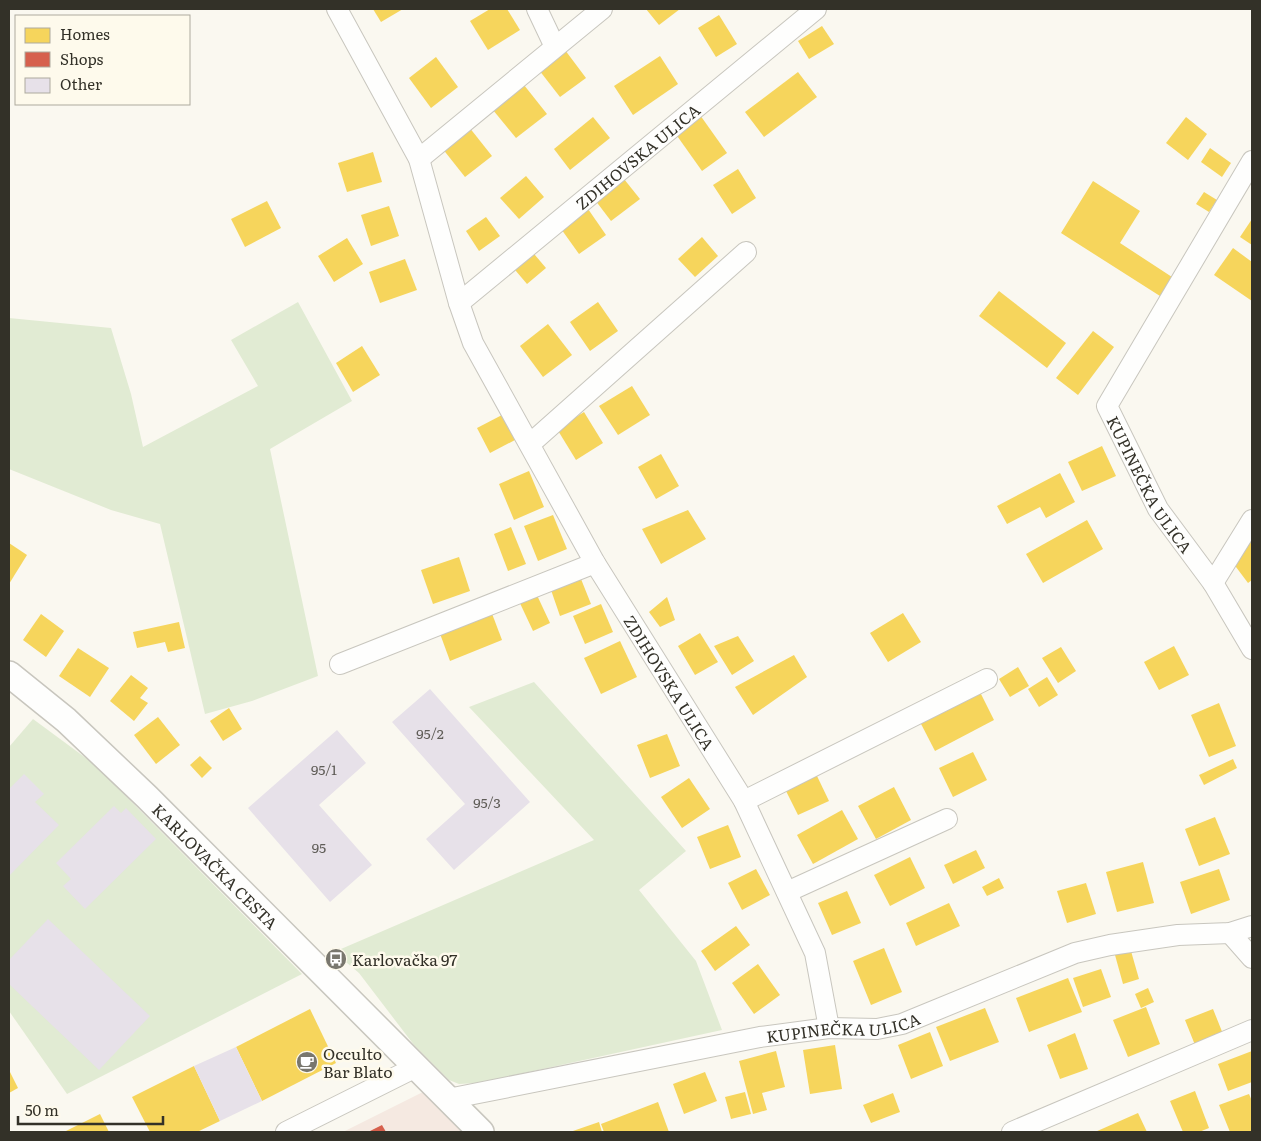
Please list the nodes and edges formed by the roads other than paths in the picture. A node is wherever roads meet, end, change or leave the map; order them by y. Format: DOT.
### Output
graph roads {
  1 [pos="337,9"];
  2 [pos="537,9"];
  3 [pos="602,9"];
  4 [pos="816,9"];
  5 [pos="555,47"];
  6 [pos="419,160"];
  7 [pos="1252,161"];
  8 [pos="746,252"];
  9 [pos="459,303"];
  10 [pos="530,444"];
  11 [pos="1252,520"];
  12 [pos="595,563"];
  13 [pos="1213,583"];
  14 [pos="1252,649"];
  15 [pos="340,664"];
  16 [pos="9,674"];
  17 [pos="987,679"];
  18 [pos="744,802"];
  19 [pos="947,819"];
  20 [pos="787,892"];
  21 [pos="1252,926"];
  22 [pos="1230,934"];
  23 [pos="1252,958"];
  24 [pos="828,1028"];
  25 [pos="1252,1030"];
  26 [pos="416,1068"];
  27 [pos="448,1099"];
  28 [pos="286,1132"];
  29 [pos="480,1132"];
  30 [pos="1012,1132"];
  1 -- 6 [label="street, ZDIHOVSKA ULICA"];
  2 -- 5 [label="street"];
  3 -- 5 [label="street"];
  4 -- 9 [label="street, ZDIHOVSKA ULICA"];
  5 -- 6 [label="street"];
  6 -- 9 [label="street, ZDIHOVSKA ULICA"];
  7 -- 13 [label="street, KUPINEČKA ULICA"];
  8 -- 10 [label="street"];
  9 -- 10 [label="street, ZDIHOVSKA ULICA"];
  10 -- 12 [label="street, ZDIHOVSKA ULICA"];
  11 -- 13 [label="street"];
  12 -- 15 [label="street"];
  12 -- 18 [label="street, ZDIHOVSKA ULICA"];
  13 -- 14 [label="street, KUPINEČKA ULICA"];
  16 -- 26 [label="street, KARLOVAČKA CESTA"];
  17 -- 18 [label="street"];
  18 -- 20 [label="street, ZDIHOVSKA ULICA"];
  19 -- 20 [label="street"];
  20 -- 24 [label="street, ZDIHOVSKA ULICA"];
  21 -- 22 [label="street, KUPINEČKA ULICA"];
  22 -- 23 [label="street"];
  22 -- 24 [label="street, KUPINEČKA ULICA"];
  24 -- 27 [label="street, KUPINEČKA ULICA"];
  25 -- 30 [label="street"];
  26 -- 27 [label="street, KARLOVAČKA CESTA"];
  26 -- 28 [label="street"];
  27 -- 29 [label="street, KARLOVAČKA CESTA"];
}
